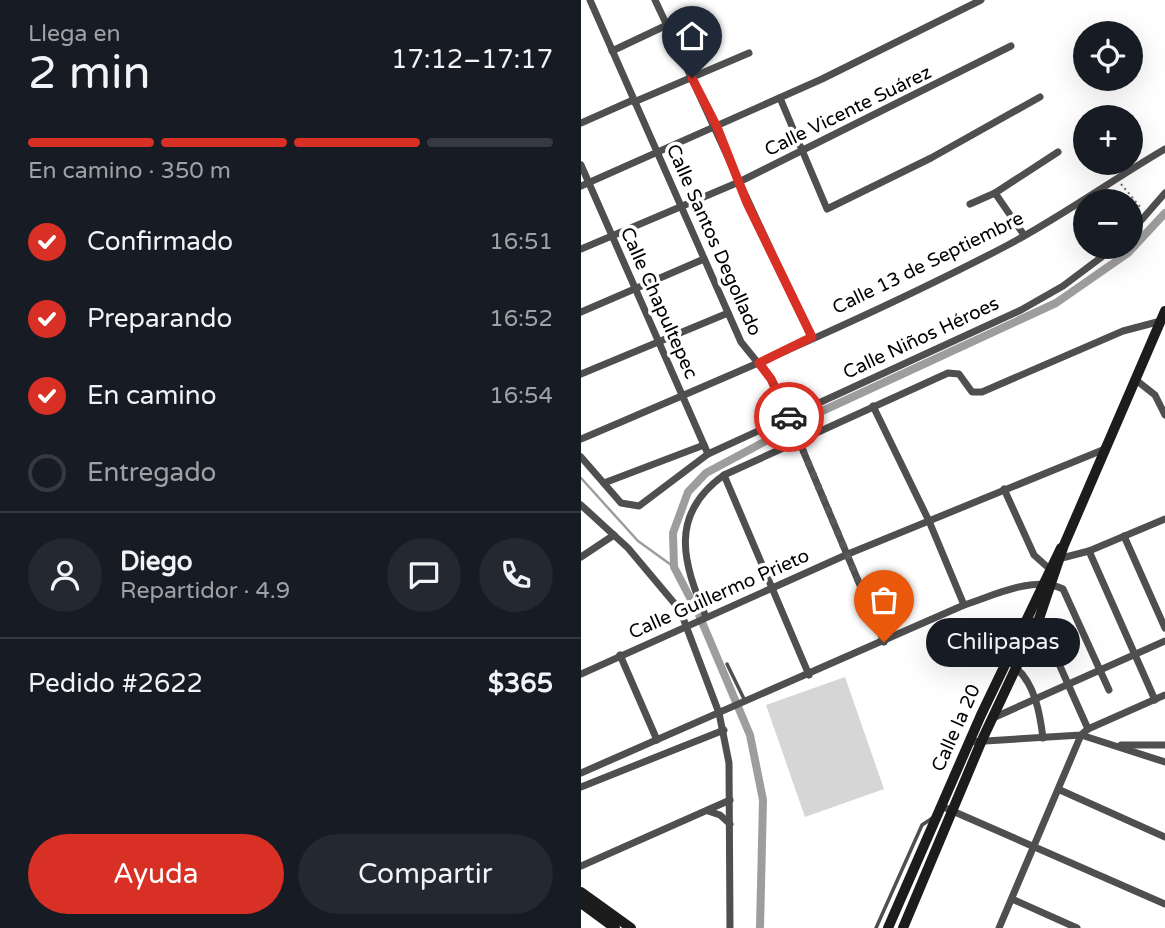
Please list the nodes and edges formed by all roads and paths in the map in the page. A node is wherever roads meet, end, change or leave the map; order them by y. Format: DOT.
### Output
graph roads {
  1 [pos="590,0"];
  2 [pos="655,0"];
  3 [pos="981,0"];
  4 [pos="667,25"];
  5 [pos="1011,46"];
  6 [pos="612,51"];
  7 [pos="749,53"];
  8 [pos="692,78"];
  9 [pos="1040,97"];
  10 [pos="780,99"];
  11 [pos="633,101"];
  12 [pos="581,124"];
  13 [pos="717,127"];
  14 [pos="1165,149"];
  15 [pos="802,150"];
  16 [pos="1058,152"];
  17 [pos="659,153"];
  18 [pos="581,165"];
  19 [pos="1115,178"];
  20 [pos="739,182"];
  21 [pos="585,185"];
  22 [pos="995,193"];
  23 [pos="1165,193"];
  24 [pos="970,204"];
  25 [pos="684,206"];
  26 [pos="1148,215"];
  27 [pos="1143,220"];
  28 [pos="612,235"];
  29 [pos="1024,235"];
  30 [pos="581,249"];
  31 [pos="704,259"];
  32 [pos="1099,259"];
  33 [pos="635,288"];
  34 [pos="1165,311"];
  35 [pos="581,312"];
  36 [pos="728,313"];
  37 [pos="1163,321"];
  38 [pos="812,337"];
  39 [pos="658,341"];
  40 [pos="759,363"];
  41 [pos="581,374"];
  42 [pos="1136,380"];
  43 [pos="682,396"];
  44 [pos="873,406"];
  45 [pos="1165,415"];
  46 [pos="790,418"];
  47 [pos="581,439"];
  48 [pos="798,439"];
  49 [pos="704,445"];
  50 [pos="1104,449"];
  51 [pos="708,454"];
  52 [pos="581,457"];
  53 [pos="724,475"];
  54 [pos="604,483"];
  55 [pos="1004,489"];
  56 [pos="581,505"];
  57 [pos="1165,520"];
  58 [pos="929,521"];
  59 [pos="614,536"];
  60 [pos="1124,536"];
  61 [pos="1090,551"];
  62 [pos="848,554"];
  63 [pos="581,557"];
  64 [pos="1058,559"];
  65 [pos="1053,571"];
  66 [pos="1048,584"];
  67 [pos="770,589"];
  68 [pos="964,605"];
  69 [pos="705,617"];
  70 [pos="1039,619"];
  71 [pos="687,626"];
  72 [pos="1165,628"];
  73 [pos="1165,641"];
  74 [pos="884,642"];
  75 [pos="1135,653"];
  76 [pos="620,655"];
  77 [pos="727,664"];
  78 [pos="1016,668"];
  79 [pos="1101,668"];
  80 [pos="581,674"];
  81 [pos="809,675"];
  82 [pos="1068,684"];
  83 [pos="1109,690"];
  84 [pos="1165,695"];
  85 [pos="1035,699"];
  86 [pos="1155,700"];
  87 [pos="744,703"];
  88 [pos="721,712"];
  89 [pos="993,718"];
  90 [pos="1088,729"];
  91 [pos="724,730"];
  92 [pos="1081,735"];
  93 [pos="1042,738"];
  94 [pos="657,740"];
  95 [pos="982,740"];
  96 [pos="969,742"];
  97 [pos="1110,744"];
  98 [pos="1165,745"];
  99 [pos="1165,762"];
  100 [pos="581,773"];
  101 [pos="582,784"];
  102 [pos="1060,790"];
  103 [pos="730,800"];
  104 [pos="941,806"];
  105 [pos="706,811"];
  106 [pos="953,811"];
  107 [pos="936,816"];
  108 [pos="731,825"];
  109 [pos="1165,837"];
  110 [pos="1036,847"];
  111 [pos="581,866"];
  112 [pos="582,899"];
  113 [pos="1012,899"];
  114 [pos="1165,905"];
  115 [pos="615,928"];
  116 [pos="631,928"];
  117 [pos="730,928"];
  118 [pos="876,928"];
  119 [pos="888,928"];
  120 [pos="903,928"];
  121 [pos="999,928"];
  122 [pos="1077,928"];
  1 -- 6 [label="street, Calle Santos Degollado"];
  2 -- 4 [label="street"];
  3 -- 10 [label="street"];
  4 -- 6 [label="street"];
  4 -- 8 [label="street"];
  5 -- 15 [label="street, Calle Vicente Suárez"];
  6 -- 11 [label="street, Calle Santos Degollado"];
  7 -- 8 [label="street"];
  8 -- 11 [label="street"];
  8 -- 13 [label="street"];
  9 -- 15 [label="street"];
  10 -- 13 [label="street"];
  10 -- 15 [label="street"];
  11 -- 12 [label="street"];
  11 -- 17 [label="street, Calle Santos Degollado"];
  13 -- 17 [label="street"];
  13 -- 20 [label="street"];
  14 -- 19 [label="street, Calle 13 de Septiembre"];
  15 -- 20 [label="street, Calle Vicente Suárez"];
  16 -- 22 [label="street"];
  17 -- 21 [label="street"];
  17 -- 25 [label="street, Calle Santos Degollado"];
  18 -- 21 [label="street, Calle Chapultepec"];
  19 -- 26 [label="path"];
  19 -- 29 [label="street, Calle 13 de Septiembre"];
  20 -- 25 [label="street, Calle Vicente Suárez"];
  20 -- 38 [label="street"];
  21 -- 28 [label="street, Calle Chapultepec"];
  22 -- 24 [label="street"];
  22 -- 29 [label="street"];
  23 -- 26 [label="street"];
  25 -- 28 [label="street, Calle Vicente Suárez"];
  25 -- 31 [label="street, Calle Santos Degollado"];
  26 -- 27 [label="street"];
  28 -- 30 [label="street, Calle Vicente Suárez"];
  28 -- 33 [label="street, Calle Chapultepec"];
  29 -- 38 [label="street, Calle 13 de Septiembre"];
  31 -- 33 [label="street"];
  31 -- 36 [label="street, Calle Santos Degollado"];
  32 -- 46 [label="street, Calle Niños Héroes"];
  33 -- 35 [label="street"];
  33 -- 39 [label="street, Calle Chapultepec"];
  34 -- 37 [label="street, Calle la 20"];
  36 -- 39 [label="street"];
  36 -- 40 [label="street, Calle Santos Degollado"];
  37 -- 42 [label="street, Calle la 20"];
  37 -- 44 [label="street"];
  38 -- 40 [label="street, Calle 13 de Septiembre"];
  39 -- 41 [label="street"];
  39 -- 43 [label="street, Calle Chapultepec"];
  40 -- 43 [label="street, Calle 13 de Septiembre"];
  40 -- 46 [label="street, Calle Santos Degollado"];
  42 -- 45 [label="street"];
  42 -- 50 [label="street, Calle la 20"];
  43 -- 47 [label="street, Calle 13 de Septiembre"];
  43 -- 49 [label="street, Calle Chapultepec"];
  44 -- 48 [label="street"];
  44 -- 58 [label="street"];
  46 -- 48 [label="street, Calle Santos Degollado"];
  46 -- 51 [label="street, Calle Niños Héroes"];
  48 -- 53 [label="street"];
  48 -- 62 [label="street, Calle Santos Degollado"];
  49 -- 51 [label="street, Calle Chapultepec"];
  49 -- 54 [label="street"];
  50 -- 55 [label="street, Calle Guillermo Prieto"];
  50 -- 64 [label="street, Calle la 20"];
  51 -- 54 [label="street, Calle Niños Héroes"];
  52 -- 54 [label="street"];
  53 -- 67 [label="street"];
  53 -- 69 [label="street"];
  55 -- 58 [label="street, Calle Guillermo Prieto"];
  55 -- 65 [label="street"];
  56 -- 59 [label="street"];
  57 -- 60 [label="street"];
  58 -- 62 [label="street, Calle Guillermo Prieto"];
  58 -- 68 [label="street"];
  59 -- 63 [label="street"];
  59 -- 71 [label="street"];
  60 -- 61 [label="street"];
  60 -- 72 [label="street"];
  61 -- 64 [label="street"];
  61 -- 75 [label="street"];
  62 -- 67 [label="street, Calle Guillermo Prieto"];
  62 -- 74 [label="street, Calle Santos Degollado"];
  64 -- 65 [label="street, Calle la 20"];
  65 -- 66 [label="street, Calle la 20"];
  66 -- 68 [label="street"];
  66 -- 70 [label="street, Calle la 20"];
  66 -- 79 [label="street"];
  66 -- 96 [label="street, Calle la 20"];
  67 -- 69 [label="street, Calle Guillermo Prieto"];
  67 -- 81 [label="street"];
  68 -- 74 [label="street"];
  69 -- 71 [label="street, Calle Guillermo Prieto"];
  70 -- 78 [label="street, Calle la 20"];
  70 -- 82 [label="street"];
  71 -- 76 [label="street, Calle Guillermo Prieto"];
  71 -- 88 [label="street"];
  73 -- 75 [label="street"];
  74 -- 81 [label="street"];
  75 -- 79 [label="street"];
  75 -- 86 [label="street"];
  76 -- 80 [label="street, Calle Guillermo Prieto"];
  76 -- 94 [label="street"];
  77 -- 87 [label="lane"];
  78 -- 85 [label="street"];
  78 -- 89 [label="street, Calle la 20"];
  79 -- 82 [label="street"];
  79 -- 83 [label="street"];
  81 -- 87 [label="street"];
  82 -- 85 [label="street"];
  82 -- 90 [label="street"];
  84 -- 86 [label="street"];
  85 -- 89 [label="street"];
  85 -- 93 [label="street"];
  86 -- 90 [label="street"];
  87 -- 88 [label="street"];
  88 -- 91 [label="street"];
  88 -- 94 [label="street"];
  89 -- 95 [label="street, Calle la 20"];
  90 -- 92 [label="street"];
  91 -- 101 [label="street"];
  91 -- 103 [label="street"];
  92 -- 93 [label="street"];
  92 -- 97 [label="street"];
  92 -- 102 [label="street"];
  93 -- 95 [label="street"];
  94 -- 100 [label="street"];
  95 -- 96 [label="street"];
  95 -- 106 [label="street, Calle la 20"];
  96 -- 104 [label="street, Calle la 20"];
  97 -- 98 [label="street"];
  97 -- 99 [label="street"];
  102 -- 109 [label="street"];
  102 -- 110 [label="street"];
  103 -- 105 [label="street"];
  103 -- 108 [label="street"];
  104 -- 106 [label="street"];
  104 -- 107 [label="street, Calle la 20"];
  105 -- 108 [label="street"];
  105 -- 111 [label="street"];
  106 -- 110 [label="street"];
  106 -- 120 [label="street, Calle la 20"];
  107 -- 118 [label="lane"];
  107 -- 119 [label="street, Calle la 20"];
  108 -- 117 [label="street"];
  110 -- 113 [label="street"];
  110 -- 114 [label="street"];
  112 -- 115 [label="street"];
  112 -- 116 [label="street"];
  113 -- 121 [label="street"];
  113 -- 122 [label="street"];
}
